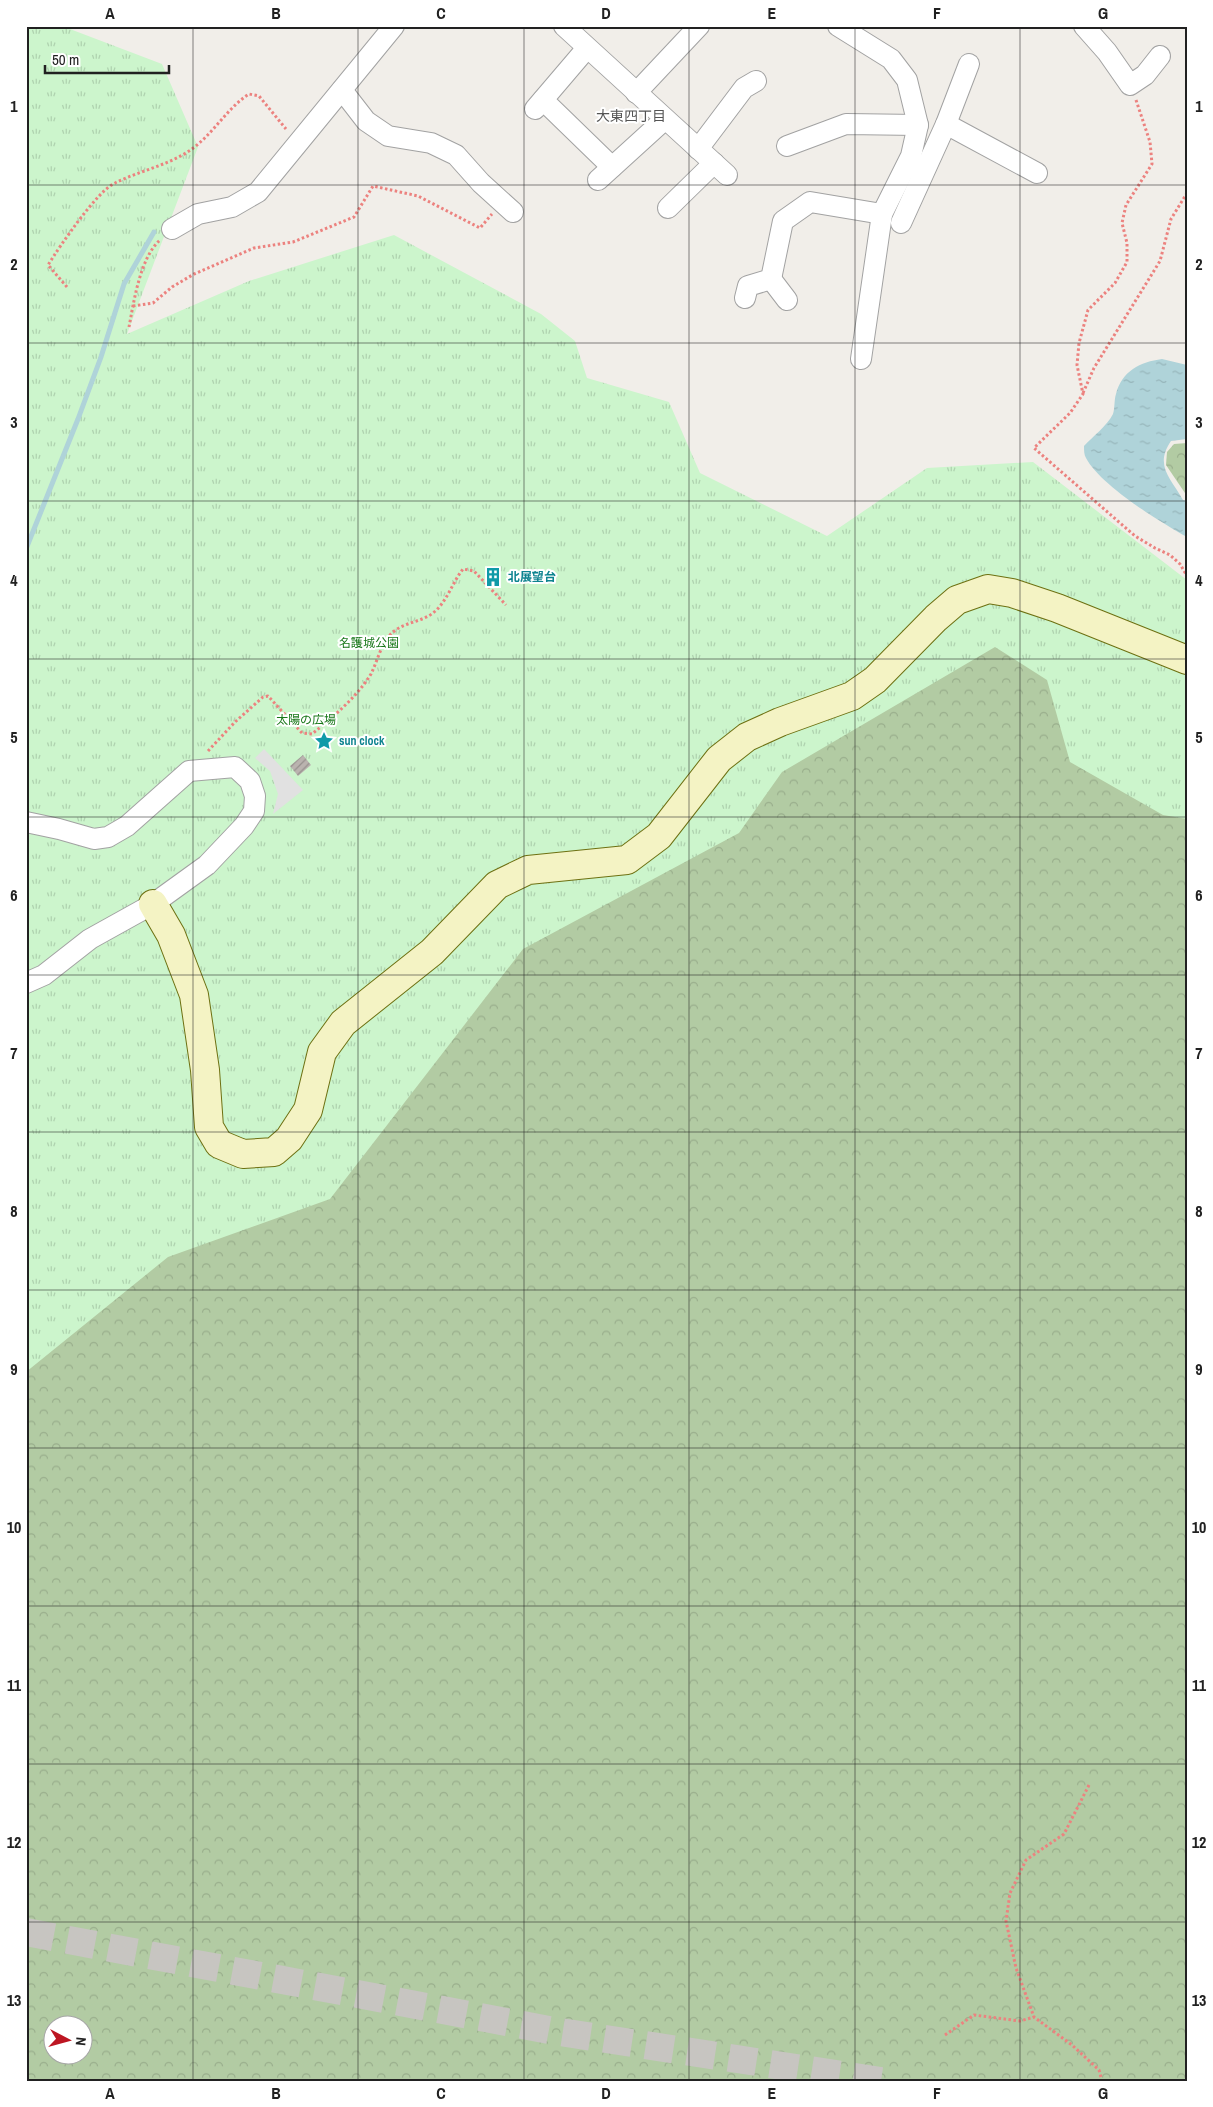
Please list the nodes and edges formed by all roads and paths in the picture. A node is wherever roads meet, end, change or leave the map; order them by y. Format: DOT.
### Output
graph roads {
  1 [pos="394,26"];
  2 [pos="564,26"];
  3 [pos="699,26"];
  4 [pos="838,26"];
  5 [pos="1084,26"];
  6 [pos="588,48"];
  7 [pos="1160,56"];
  8 [pos="969,64"];
  9 [pos="756,81"];
  10 [pos="1130,85"];
  11 [pos="342,90"];
  12 [pos="636,93"];
  13 [pos="664,120"];
  14 [pos="946,124"];
  15 [pos="918,125"];
  16 [pos="298,144"];
  17 [pos="787,146"];
  18 [pos="698,149"];
  19 [pos="922,172"];
  20 [pos="1037,173"];
  21 [pos="1187,193"];
  22 [pos="508,207"];
  23 [pos="668,208"];
  24 [pos="882,214"];
  25 [pos="901,222"];
  26 [pos="172,229"];
  27 [pos="771,279"];
  28 [pos="66,287"];
  29 [pos="745,298"];
  30 [pos="787,300"];
  31 [pos="133,306"];
  32 [pos="129,326"];
  33 [pos="861,359"];
  34 [pos="1083,394"];
  35 [pos="1187,576"];
  36 [pos="506,605"];
  37 [pos="1187,660"];
  38 [pos="191,770"];
  39 [pos="26,822"];
  40 [pos="153,904"];
  41 [pos="26,983"];
  42 [pos="1089,1785"];
  43 [pos="1034,2017"];
  44 [pos="945,2035"];
  45 [pos="1102,2081"];
  1 -- 11 [label="street"];
  2 -- 6 [label="street"];
  3 -- 12 [label="street"];
  4 -- 15 [label="street"];
  5 -- 10 [label="street"];
  6 -- 12 [label="street"];
  6 -- 13 [label="street"];
  7 -- 10 [label="street"];
  8 -- 14 [label="street"];
  9 -- 18 [label="street"];
  10 -- 34 [label="path"];
  11 -- 16 [label="street"];
  11 -- 22 [label="street"];
  12 -- 13 [label="street"];
  13 -- 18 [label="street"];
  14 -- 19 [label="street"];
  14 -- 20 [label="street"];
  15 -- 17 [label="street"];
  15 -- 19 [label="street"];
  16 -- 26 [label="street"];
  16 -- 28 [label="path"];
  18 -- 23 [label="street"];
  19 -- 24 [label="street"];
  19 -- 25 [label="street"];
  21 -- 34 [label="path"];
  22 -- 31 [label="path"];
  24 -- 27 [label="street"];
  24 -- 33 [label="street"];
  26 -- 31 [label="path"];
  27 -- 29 [label="street"];
  27 -- 30 [label="street"];
  31 -- 32 [label="path"];
  34 -- 35 [label="path"];
  36 -- 38 [label="path"];
  37 -- 40 [label="street"];
  38 -- 39 [label="street"];
  38 -- 40 [label="street"];
  40 -- 41 [label="street"];
  42 -- 43 [label="path"];
  43 -- 44 [label="path"];
  43 -- 45 [label="path"];
}
